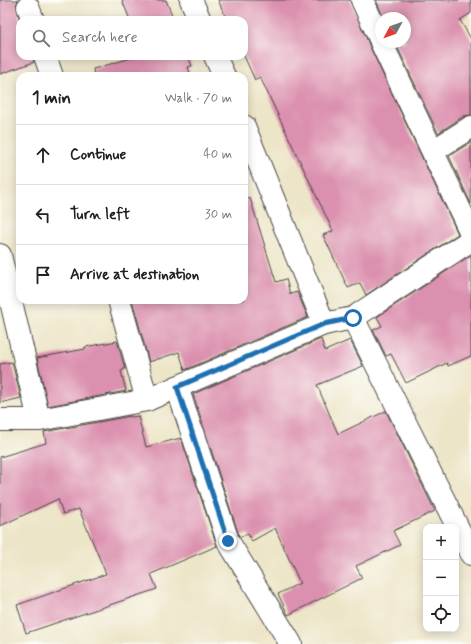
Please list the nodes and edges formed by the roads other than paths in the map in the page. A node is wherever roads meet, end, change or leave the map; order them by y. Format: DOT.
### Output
graph roads {
  1 [pos="191,0"];
  2 [pos="362,0"];
  3 [pos="198,16"];
  4 [pos="375,29"];
  5 [pos="384,48"];
  6 [pos="46,60"];
  7 [pos="217,60"];
  8 [pos="51,72"];
  9 [pos="222,72"];
  10 [pos="471,127"];
  11 [pos="248,136"];
  12 [pos="433,151"];
  13 [pos="471,233"];
  14 [pos="471,240"];
  15 [pos="0,255"];
  16 [pos="120,304"];
  17 [pos="353,318"];
  18 [pos="324,324"];
  19 [pos="177,387"];
  20 [pos="147,400"];
  21 [pos="0,420"];
  22 [pos="39,420"];
  23 [pos="471,554"];
  24 [pos="284,642"];
  1 -- 3 [label="street"];
  2 -- 4 [label="street"];
  5 -- 12 [label="street"];
  6 -- 8 [label="street"];
  7 -- 9 [label="street"];
  10 -- 12 [label="street"];
  11 -- 18 [label="street"];
  12 -- 13 [label="street"];
  14 -- 17 [label="street"];
  15 -- 22 [label="street"];
  16 -- 20 [label="street"];
  17 -- 18 [label="street"];
  17 -- 23 [label="street"];
  18 -- 19 [label="street"];
  19 -- 20 [label="street"];
  19 -- 24 [label="street"];
  20 -- 22 [label="street"];
  21 -- 22 [label="street"];
}
